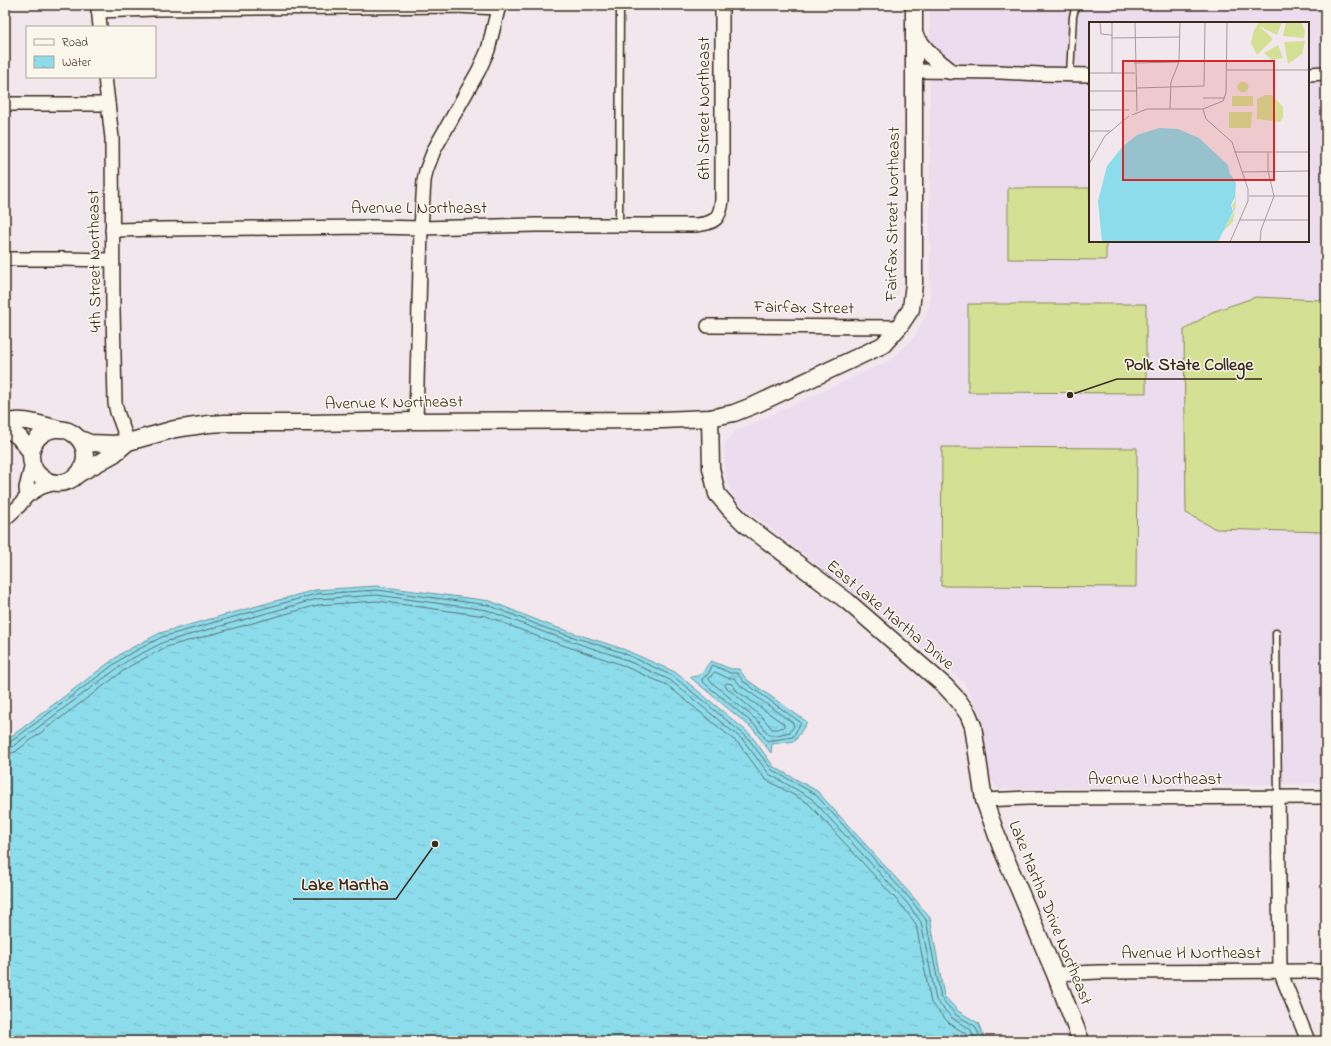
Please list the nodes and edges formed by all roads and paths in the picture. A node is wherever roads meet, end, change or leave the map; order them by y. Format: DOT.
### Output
graph roads {
  1 [pos="620,5"];
  2 [pos="722,5"];
  3 [pos="914,5"];
  4 [pos="1080,5"];
  5 [pos="499,6"];
  6 [pos="98,8"];
  7 [pos="100,26"];
  8 [pos="914,35"];
  9 [pos="914,71"];
  10 [pos="950,71"];
  11 [pos="1309,74"];
  12 [pos="1326,74"];
  13 [pos="1070,75"];
  14 [pos="1089,75"];
  15 [pos="105,78"];
  16 [pos="5,104"];
  17 [pos="108,104"];
  18 [pos="721,212"];
  19 [pos="619,226"];
  20 [pos="421,228"];
  21 [pos="112,230"];
  22 [pos="5,259"];
  23 [pos="112,260"];
  24 [pos="708,326"];
  25 [pos="899,327"];
  26 [pos="710,418"];
  27 [pos="662,420"];
  28 [pos="416,421"];
  29 [pos="5,423"];
  30 [pos="5,427"];
  31 [pos="55,428"];
  32 [pos="80,439"];
  33 [pos="128,442"];
  34 [pos="31,458"];
  35 [pos="80,473"];
  36 [pos="55,483"];
  37 [pos="27,496"];
  38 [pos="5,519"];
  39 [pos="1276,633"];
  40 [pos="1278,797"];
  41 [pos="1326,797"];
  42 [pos="984,800"];
  43 [pos="1280,971"];
  44 [pos="1326,971"];
  45 [pos="1055,974"];
  46 [pos="1081,1041"];
  47 [pos="1308,1041"];
  1 -- 19 [label="lane"];
  2 -- 18 [label="street, 6th Street Northeast"];
  3 -- 8 [label="street, Fairfax Street Northeast"];
  4 -- 13 [label="lane"];
  5 -- 6 [label="street"];
  5 -- 20 [label="street"];
  6 -- 7 [label="street"];
  8 -- 9 [label="street, Fairfax Street Northeast"];
  8 -- 10 [label="street"];
  9 -- 10 [label="street"];
  9 -- 25 [label="street, Fairfax Street Northeast"];
  10 -- 13 [label="street"];
  11 -- 12 [label="street"];
  13 -- 14 [label="street"];
  15 -- 17 [label="street, 4th Street Northeast"];
  16 -- 17 [label="street"];
  17 -- 21 [label="street, 4th Street Northeast"];
  18 -- 19 [label="street, Avenue L Northeast"];
  19 -- 20 [label="street, Avenue L Northeast"];
  20 -- 21 [label="street, Avenue L Northeast"];
  20 -- 28 [label="street"];
  21 -- 23 [label="street, 4th Street Northeast"];
  22 -- 23 [label="street"];
  23 -- 33 [label="street, 4th Street Northeast"];
  24 -- 25 [label="street, Fairfax Street"];
  25 -- 26 [label="street, Fairfax Street Northeast"];
  26 -- 27 [label="street, Fairfax Street Northeast"];
  26 -- 42 [label="street, East Lake Martha Drive"];
  27 -- 28 [label="street, Avenue K Northeast"];
  28 -- 33 [label="street, Avenue K Northeast"];
  29 -- 31 [label="street"];
  30 -- 34 [label="street"];
  31 -- 32 [label="street"];
  31 -- 34 [label="street"];
  32 -- 33 [label="street, Avenue K Northeast"];
  32 -- 35 [label="street"];
  33 -- 35 [label="street, Avenue K Northeast"];
  34 -- 36 [label="street"];
  34 -- 37 [label="street"];
  35 -- 36 [label="street"];
  36 -- 37 [label="street"];
  37 -- 38 [label="street"];
  39 -- 40 [label="lane"];
  40 -- 41 [label="street, Avenue I Northeast"];
  40 -- 42 [label="street, Avenue I Northeast"];
  40 -- 43 [label="street"];
  42 -- 45 [label="street, Lake Martha Drive Northeast"];
  43 -- 44 [label="street, Avenue H Northeast"];
  43 -- 45 [label="street, Avenue H Northeast"];
  43 -- 47 [label="street"];
  45 -- 46 [label="street, Lake Martha Drive Northeast"];
}
